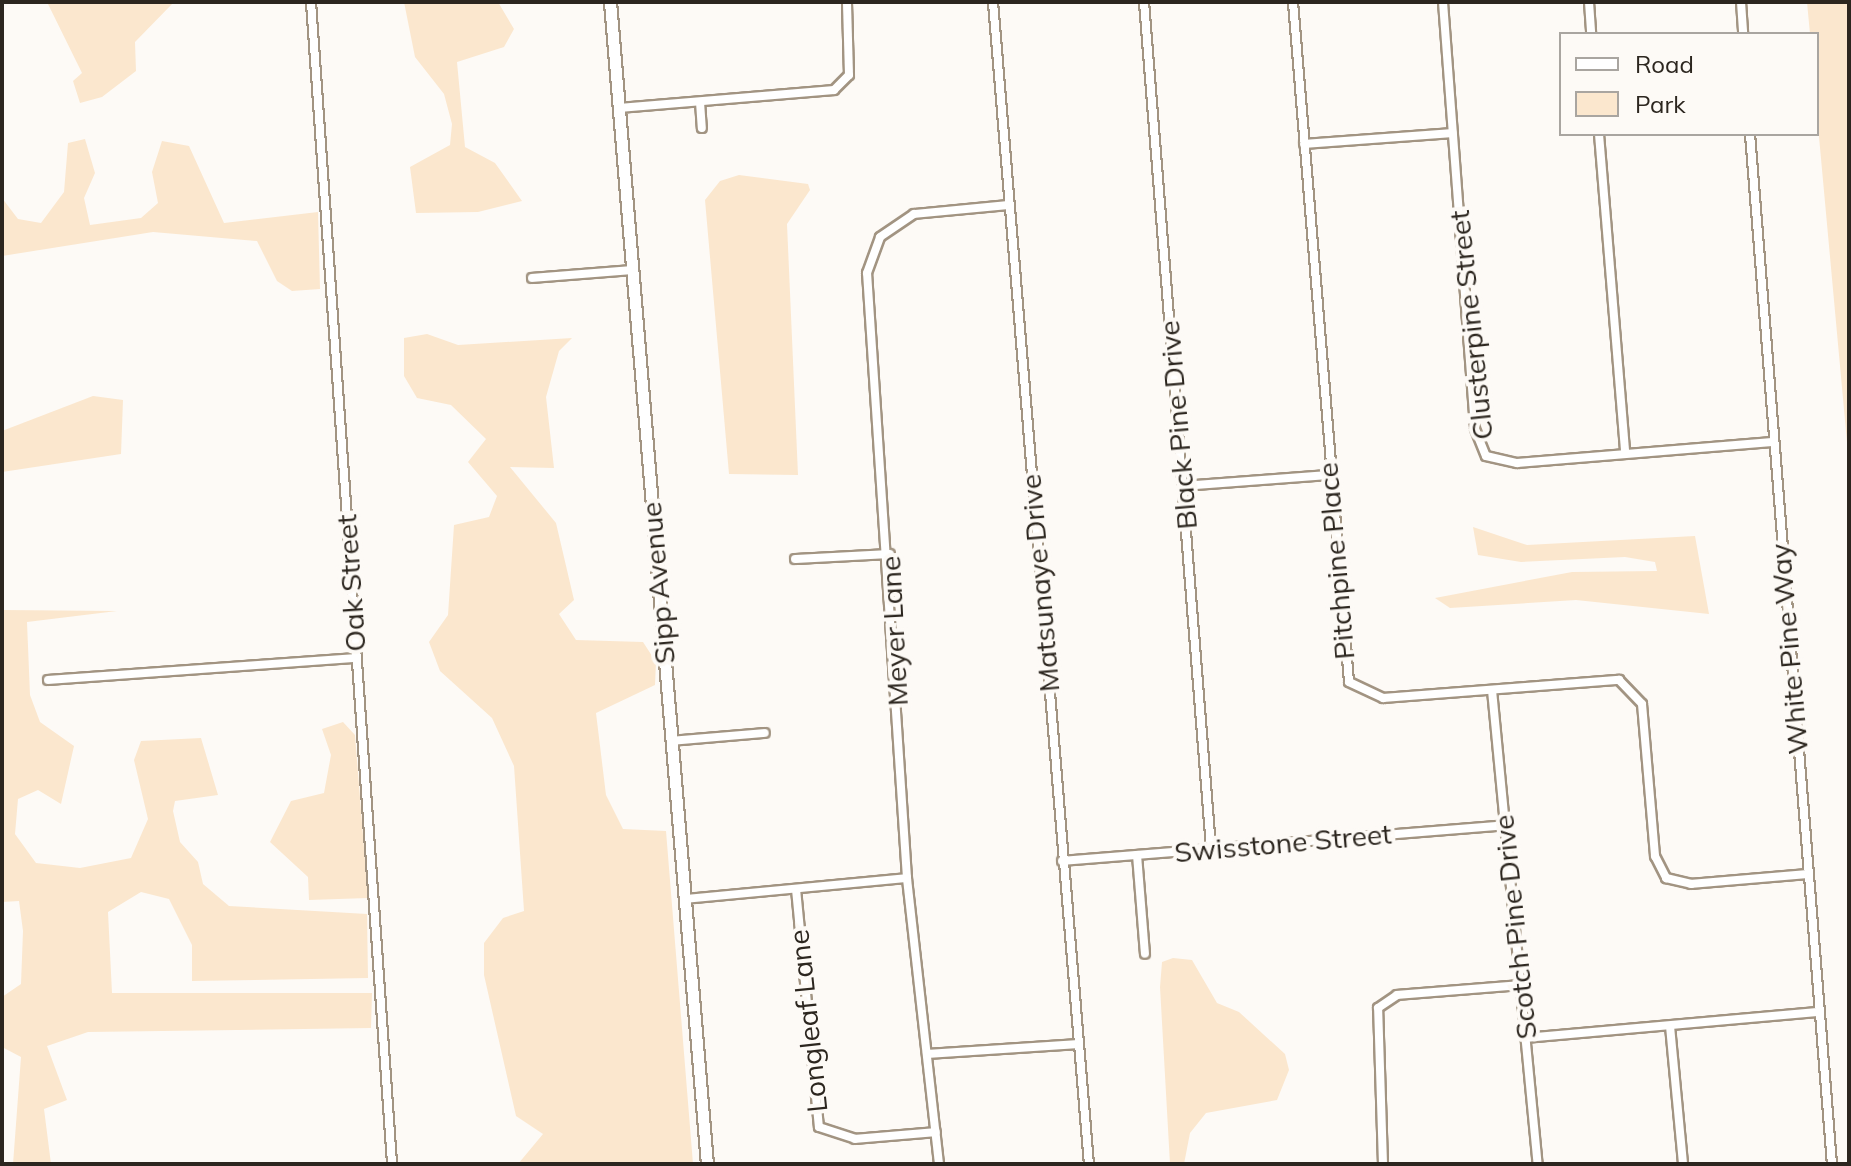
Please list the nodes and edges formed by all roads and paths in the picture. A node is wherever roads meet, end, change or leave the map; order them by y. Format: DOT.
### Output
graph roads {
  1 [pos="311,2"];
  2 [pos="610,2"];
  3 [pos="847,2"];
  4 [pos="993,2"];
  5 [pos="1144,2"];
  6 [pos="1293,2"];
  7 [pos="1443,2"];
  8 [pos="1589,2"];
  9 [pos="1741,2"];
  10 [pos="1591,32"];
  11 [pos="1743,32"];
  12 [pos="700,102"];
  13 [pos="619,108"];
  14 [pos="702,128"];
  15 [pos="1453,133"];
  16 [pos="1599,136"];
  17 [pos="1750,136"];
  18 [pos="1304,144"];
  19 [pos="1010,205"];
  20 [pos="632,270"];
  21 [pos="532,278"];
  22 [pos="1772,442"];
  23 [pos="1625,453"];
  24 [pos="1328,475"];
  25 [pos="1183,486"];
  26 [pos="890,554"];
  27 [pos="795,559"];
  28 [pos="356,658"];
  29 [pos="48,680"];
  30 [pos="1492,690"];
  31 [pos="765,733"];
  32 [pos="671,741"];
  33 [pos="1505,825"];
  34 [pos="1211,848"];
  35 [pos="1137,855"];
  36 [pos="1062,861"];
  37 [pos="1807,874"];
  38 [pos="907,878"];
  39 [pos="796,889"];
  40 [pos="685,899"];
  41 [pos="1145,954"];
  42 [pos="1521,985"];
  43 [pos="1819,1012"];
  44 [pos="1670,1026"];
  45 [pos="1526,1038"];
  46 [pos="1079,1044"];
  47 [pos="927,1054"];
  48 [pos="936,1132"];
  49 [pos="392,1164"];
  50 [pos="707,1164"];
  51 [pos="939,1164"];
  52 [pos="1089,1164"];
  53 [pos="1383,1164"];
  54 [pos="1538,1164"];
  55 [pos="1683,1164"];
  56 [pos="1832,1164"];
  1 -- 28 [label="street, Oak Street"];
  2 -- 13 [label="street, Sipp Avenue"];
  3 -- 12 [label="street"];
  4 -- 19 [label="street, Matsunaye Drive"];
  5 -- 25 [label="street, Black Pine Drive"];
  6 -- 18 [label="street, Pitchpine Place"];
  7 -- 15 [label="street, Clusterpine Street"];
  8 -- 10 [label="street"];
  9 -- 11 [label="street"];
  12 -- 13 [label="street"];
  12 -- 14 [label="street"];
  13 -- 20 [label="street, Sipp Avenue"];
  15 -- 18 [label="street"];
  15 -- 23 [label="street, Clusterpine Street"];
  16 -- 23 [label="street"];
  17 -- 22 [label="street, White Pine Way"];
  18 -- 24 [label="street, Pitchpine Place"];
  19 -- 26 [label="street, Meyer Lane"];
  19 -- 36 [label="street, Matsunaye Drive"];
  20 -- 21 [label="street"];
  20 -- 32 [label="street, Sipp Avenue"];
  22 -- 23 [label="street, Clusterpine Street"];
  22 -- 37 [label="street, White Pine Way"];
  24 -- 25 [label="street"];
  24 -- 30 [label="street, Pitchpine Place"];
  25 -- 34 [label="street, Black Pine Drive"];
  26 -- 27 [label="street"];
  26 -- 38 [label="street, Meyer Lane"];
  28 -- 29 [label="street"];
  28 -- 49 [label="street, Oak Street"];
  30 -- 33 [label="street, Scotch Pine Drive"];
  30 -- 37 [label="street, Pitchpine Place"];
  31 -- 32 [label="street"];
  32 -- 40 [label="street, Sipp Avenue"];
  33 -- 34 [label="street, Swisstone Street"];
  33 -- 42 [label="street, Scotch Pine Drive"];
  34 -- 35 [label="street, Swisstone Street"];
  35 -- 36 [label="street, Swisstone Street"];
  35 -- 41 [label="street"];
  36 -- 46 [label="street, Matsunaye Drive"];
  37 -- 43 [label="street, White Pine Way"];
  38 -- 39 [label="street"];
  38 -- 47 [label="street, Meyer Lane"];
  39 -- 40 [label="street"];
  39 -- 48 [label="street, Longleaf Lane"];
  40 -- 50 [label="street, Sipp Avenue"];
  42 -- 45 [label="street, Scotch Pine Drive"];
  42 -- 53 [label="street"];
  43 -- 44 [label="street"];
  43 -- 56 [label="street, White Pine Way"];
  44 -- 45 [label="street"];
  44 -- 55 [label="street"];
  45 -- 54 [label="street, Scotch Pine Drive"];
  46 -- 47 [label="street"];
  46 -- 52 [label="street, Matsunaye Drive"];
  47 -- 48 [label="street, Meyer Lane"];
  48 -- 51 [label="street, Meyer Lane"];
}
